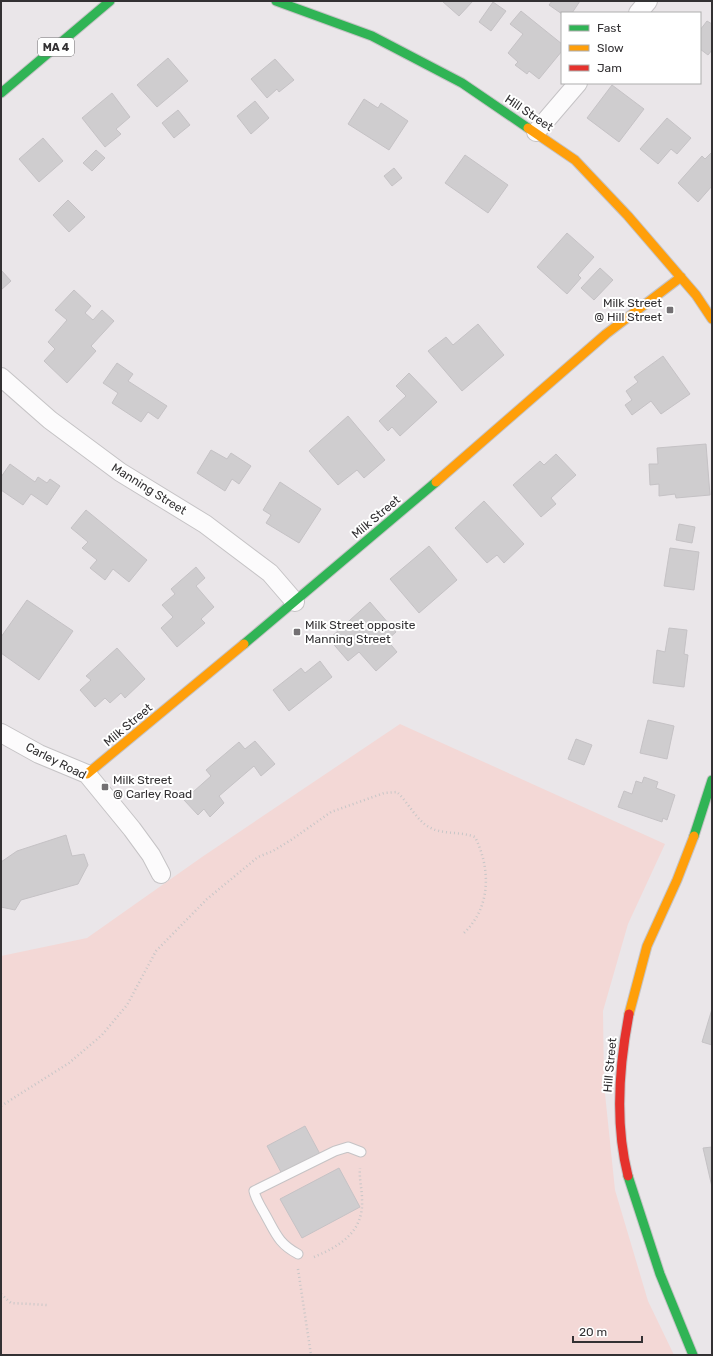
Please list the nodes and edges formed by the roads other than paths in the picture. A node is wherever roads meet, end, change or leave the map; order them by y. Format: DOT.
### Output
graph roads {
  1 [pos="110,1"];
  2 [pos="276,1"];
  3 [pos="648,1"];
  4 [pos="639,12"];
  5 [pos="577,84"];
  6 [pos="1,93"];
  7 [pos="536,132"];
  8 [pos="680,277"];
  9 [pos="712,319"];
  10 [pos="1,377"];
  11 [pos="295,602"];
  12 [pos="1,733"];
  13 [pos="87,774"];
  14 [pos="712,780"];
  15 [pos="161,874"];
  16 [pos="361,1152"];
  17 [pos="298,1254"];
  18 [pos="693,1355"];
  1 -- 6 [label="street, MA 4"];
  2 -- 7 [label="street, Hill Street"];
  3 -- 4 [label="street"];
  5 -- 7 [label="street"];
  7 -- 8 [label="street, Hill Street"];
  8 -- 9 [label="street, Hill Street"];
  8 -- 11 [label="street, Milk Street"];
  10 -- 11 [label="street, Manning Street"];
  11 -- 13 [label="street, Milk Street"];
  12 -- 13 [label="street, Carley Road"];
  13 -- 15 [label="street, Carley Road"];
  14 -- 18 [label="street, Hill Street"];
  16 -- 17 [label="lane"];
}
